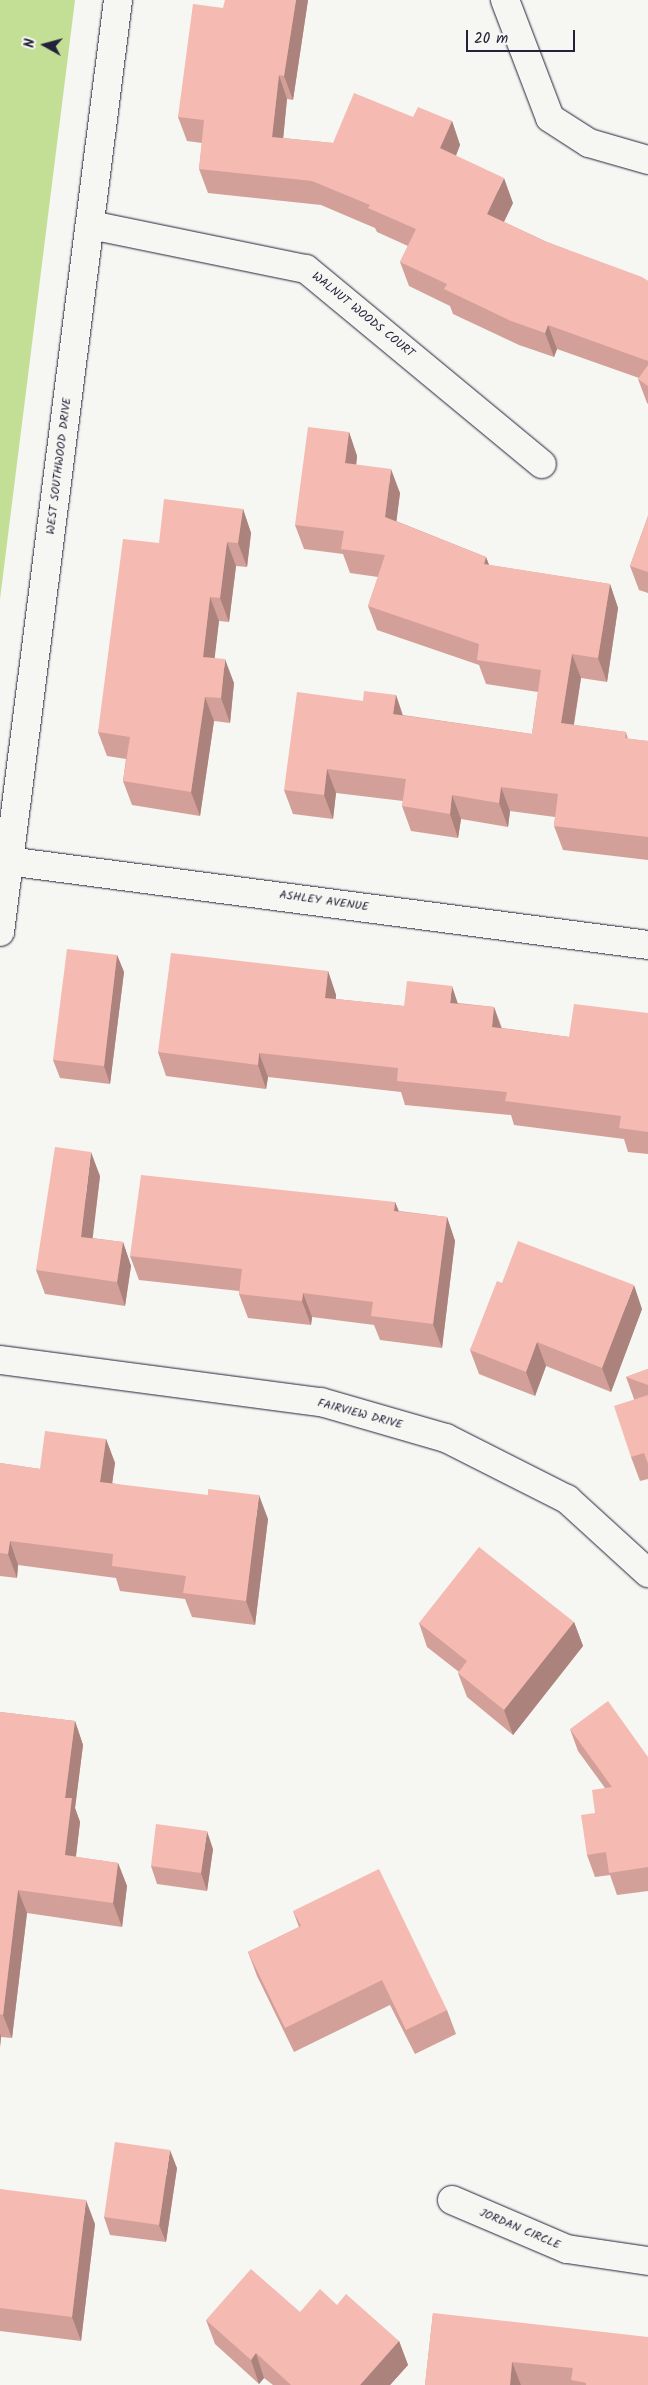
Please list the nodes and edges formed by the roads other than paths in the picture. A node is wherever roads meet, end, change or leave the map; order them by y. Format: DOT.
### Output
graph roads {
  1 [pos="118,0"];
  2 [pos="505,0"];
  3 [pos="648,160"];
  4 [pos="91,224"];
  5 [pos="542,464"];
  6 [pos="5,861"];
  7 [pos="0,932"];
  8 [pos="648,945"];
  9 [pos="0,1360"];
  10 [pos="648,1573"];
  11 [pos="452,2200"];
  12 [pos="648,2261"];
  1 -- 4 [label="street, WEST SOUTHWOOD DRIVE"];
  2 -- 3 [label="street"];
  4 -- 5 [label="street, WALNUT WOODS COURT"];
  4 -- 6 [label="street, WEST SOUTHWOOD DRIVE"];
  6 -- 7 [label="street, WEST SOUTHWOOD DRIVE"];
  6 -- 8 [label="street, ASHLEY AVENUE"];
  9 -- 10 [label="street, FAIRVIEW DRIVE"];
  11 -- 12 [label="street, JORDAN CIRCLE"];
}
